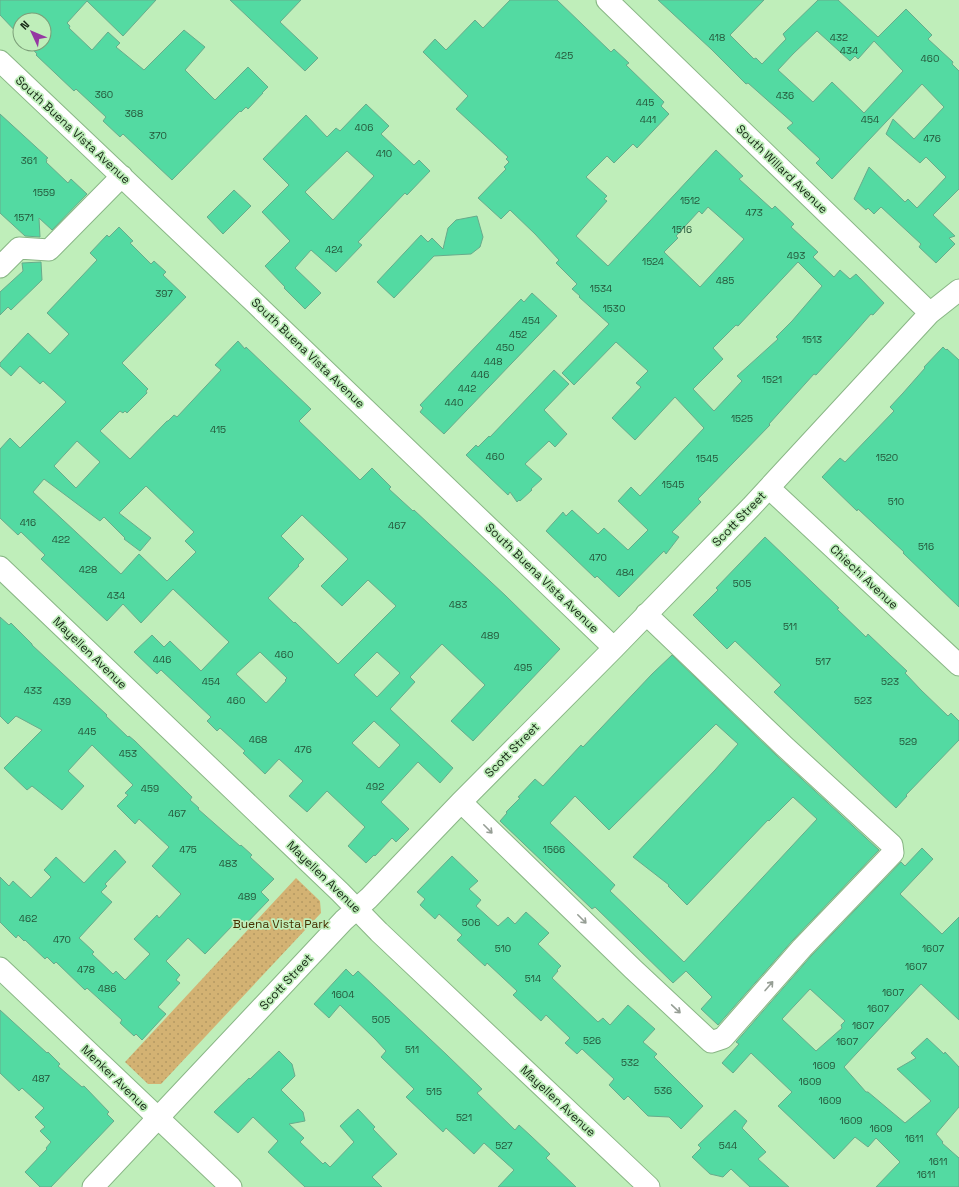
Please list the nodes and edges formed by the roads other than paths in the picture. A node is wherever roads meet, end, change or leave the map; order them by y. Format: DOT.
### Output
graph roads {
  1 [pos="606,0"];
  2 [pos="0,61"];
  3 [pos="122,176"];
  4 [pos="0,267"];
  5 [pos="959,290"];
  6 [pos="930,313"];
  7 [pos="769,488"];
  8 [pos="0,567"];
  9 [pos="646,614"];
  10 [pos="614,648"];
  11 [pos="959,665"];
  12 [pos="460,802"];
  13 [pos="357,909"];
  14 [pos="0,968"];
  15 [pos="157,1118"];
  16 [pos="93,1187"];
  17 [pos="230,1187"];
  18 [pos="649,1187"];
  1 -- 6 [label="street, South Willard Avenue"];
  2 -- 3 [label="street, South Buena Vista Avenue"];
  3 -- 4 [label="street"];
  3 -- 10 [label="street, South Buena Vista Avenue"];
  5 -- 6 [label="street"];
  6 -- 7 [label="street, Scott Street"];
  7 -- 9 [label="street, Scott Street"];
  7 -- 11 [label="street, Chiechi Avenue"];
  8 -- 13 [label="street, Mayellen Avenue"];
  9 -- 10 [label="street, Scott Street"];
  12 -- 9 [label="street, one-way"];
  10 -- 12 [label="street, Scott Street"];
  12 -- 13 [label="street, Scott Street"];
  13 -- 15 [label="street, Scott Street"];
  13 -- 18 [label="street, Mayellen Avenue"];
  14 -- 15 [label="street, Menker Avenue"];
  15 -- 16 [label="street, Scott Street"];
  15 -- 17 [label="street, Menker Avenue"];
}
